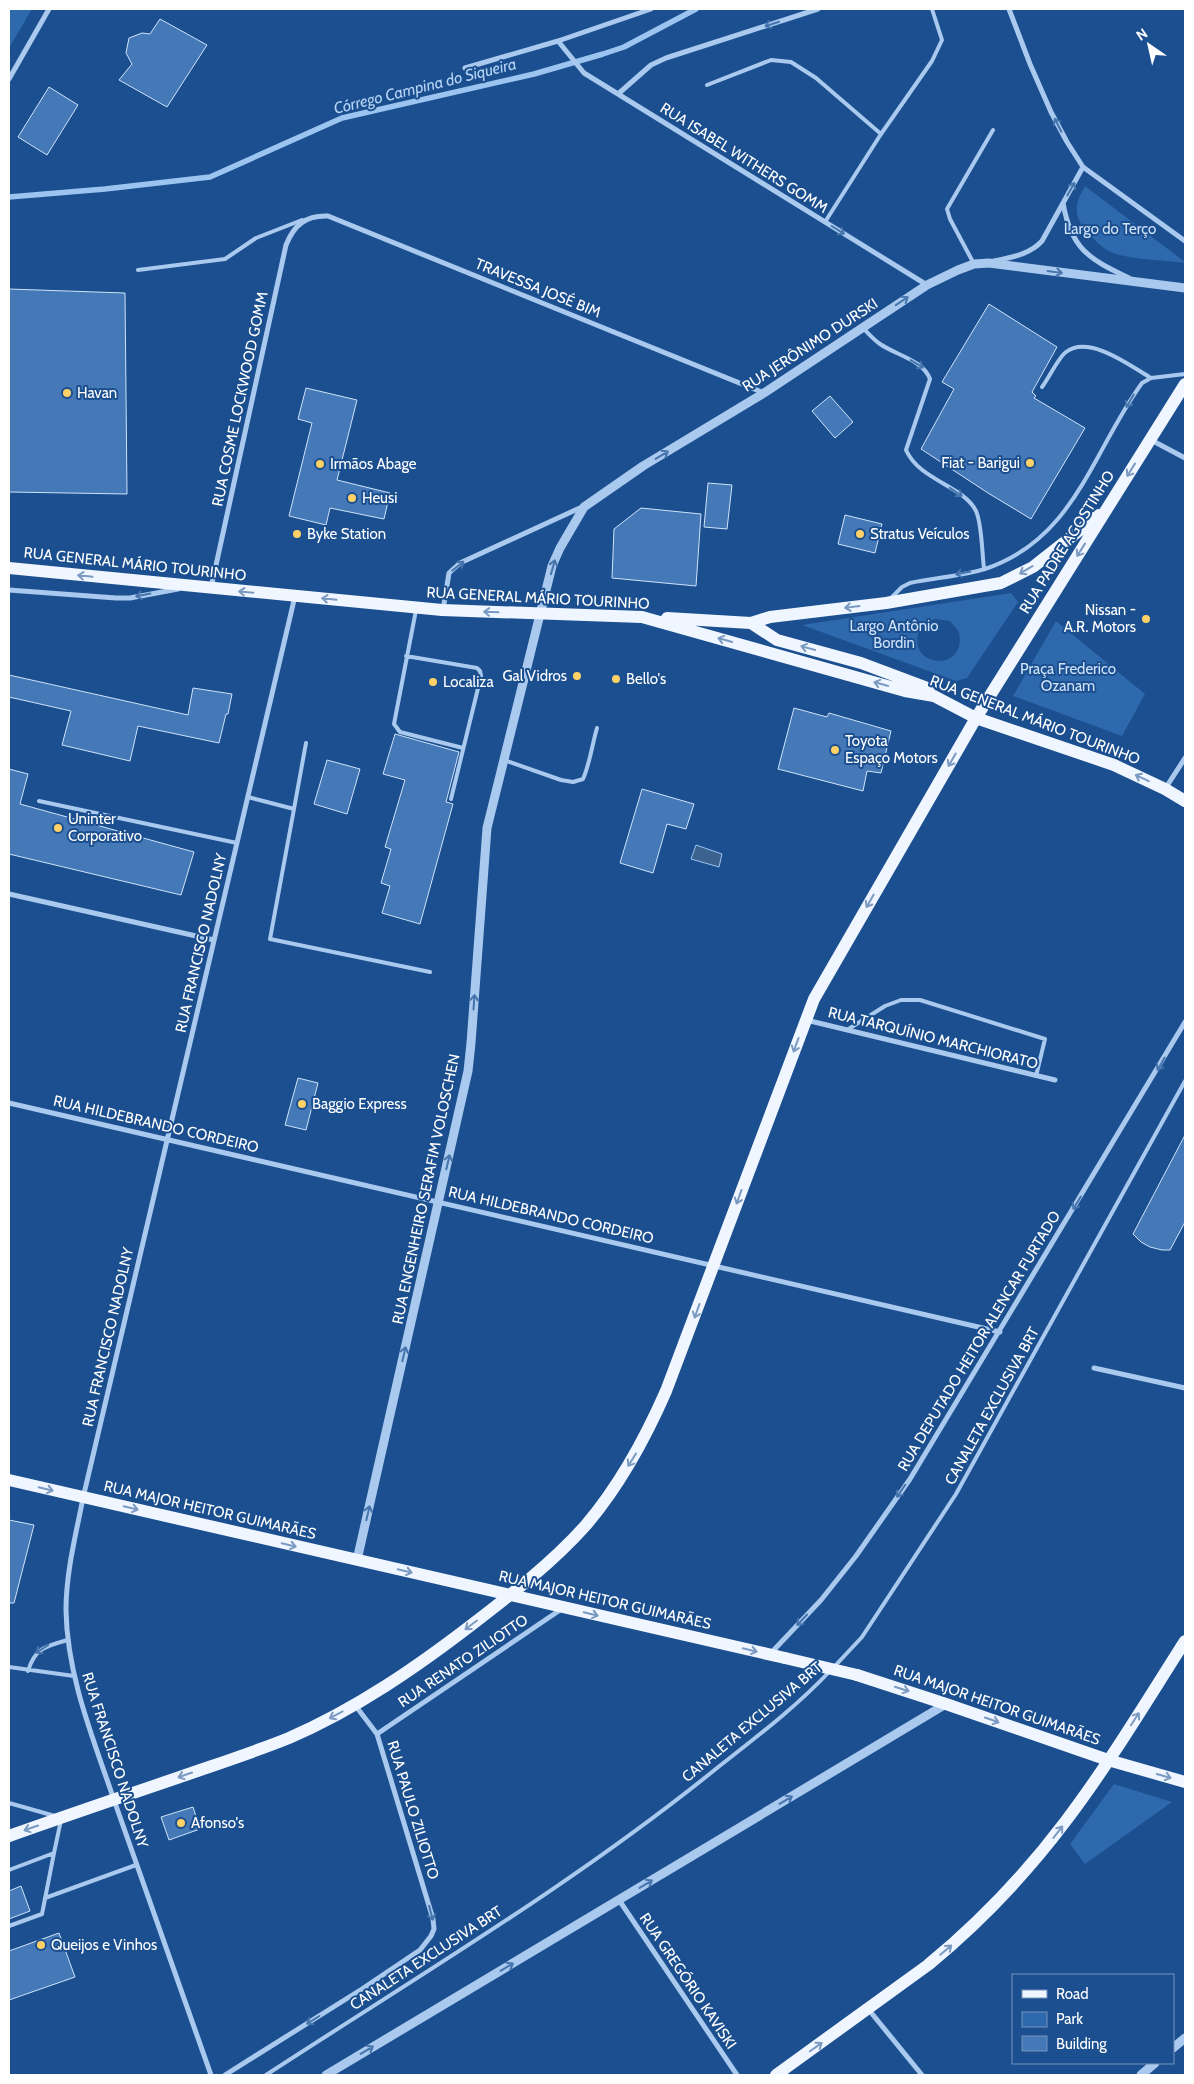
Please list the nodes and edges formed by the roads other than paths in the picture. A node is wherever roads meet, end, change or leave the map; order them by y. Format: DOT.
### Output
graph roads {
  1 [pos="49,9"];
  2 [pos="651,9"];
  3 [pos="818,9"];
  4 [pos="932,9"];
  5 [pos="1009,9"];
  6 [pos="558,41"];
  7 [pos="465,68"];
  8 [pos="9,80"];
  9 [pos="707,85"];
  10 [pos="618,94"];
  11 [pos="993,130"];
  12 [pos="882,134"];
  13 [pos="1083,167"];
  14 [pos="1063,203"];
  15 [pos="302,220"];
  16 [pos="825,222"];
  17 [pos="1185,241"];
  18 [pos="989,263"];
  19 [pos="974,264"];
  20 [pos="138,270"];
  21 [pos="1138,283"];
  22 [pos="927,285"];
  23 [pos="1185,288"];
  24 [pos="863,328"];
  25 [pos="1185,374"];
  26 [pos="1151,378"];
  27 [pos="1185,384"];
  28 [pos="1042,387"];
  29 [pos="764,393"];
  30 [pos="1150,439"];
  31 [pos="1185,458"];
  32 [pos="584,506"];
  33 [pos="1107,509"];
  34 [pos="9,568"];
  35 [pos="984,569"];
  36 [pos="190,586"];
  37 [pos="211,588"];
  38 [pos="9,590"];
  39 [pos="295,596"];
  40 [pos="886,603"];
  41 [pos="416,608"];
  42 [pos="442,610"];
  43 [pos="540,614"];
  44 [pos="642,617"];
  45 [pos="752,623"];
  46 [pos="406,656"];
  47 [pos="934,696"];
  48 [pos="976,718"];
  49 [pos="598,728"];
  50 [pos="306,743"];
  51 [pos="463,748"];
  52 [pos="1185,758"];
  53 [pos="504,760"];
  54 [pos="1165,789"];
  55 [pos="248,797"];
  56 [pos="451,799"];
  57 [pos="39,801"];
  58 [pos="1185,801"];
  59 [pos="294,809"];
  60 [pos="237,843"];
  61 [pos="9,894"];
  62 [pos="214,940"];
  63 [pos="430,972"];
  64 [pos="805,1020"];
  65 [pos="1185,1022"];
  66 [pos="847,1030"];
  67 [pos="1036,1076"];
  68 [pos="1055,1080"];
  69 [pos="1185,1081"];
  70 [pos="9,1103"];
  71 [pos="167,1140"];
  72 [pos="439,1202"];
  73 [pos="714,1266"];
  74 [pos="1000,1332"];
  75 [pos="1094,1368"];
  76 [pos="1185,1388"];
  77 [pos="9,1480"];
  78 [pos="83,1498"];
  79 [pos="357,1560"];
  80 [pos="510,1595"];
  81 [pos="564,1608"];
  82 [pos="68,1640"];
  83 [pos="1185,1641"];
  84 [pos="770,1655"];
  85 [pos="9,1667"];
  86 [pos="28,1671"];
  87 [pos="74,1676"];
  88 [pos="946,1704"];
  89 [pos="355,1705"];
  90 [pos="377,1734"];
  91 [pos="1108,1760"];
  92 [pos="1185,1782"];
  93 [pos="114,1799"];
  94 [pos="9,1802"];
  95 [pos="61,1818"];
  96 [pos="9,1836"];
  97 [pos="54,1853"];
  98 [pos="136,1865"];
  99 [pos="9,1870"];
  100 [pos="46,1898"];
  101 [pos="619,1900"];
  102 [pos="9,1926"];
  103 [pos="869,2010"];
  104 [pos="1185,2038"];
  105 [pos="1174,2047"];
  106 [pos="1154,2064"];
  107 [pos="211,2075"];
  108 [pos="225,2075"];
  109 [pos="266,2075"];
  110 [pos="326,2075"];
  111 [pos="736,2075"];
  112 [pos="776,2075"];
  113 [pos="922,2075"];
  114 [pos="1141,2075"];
  1 -- 8 [label="street"];
  2 -- 6 [label="street"];
  3 -- 10 [label="street, one-way"];
  4 -- 12 [label="lane"];
  13 -- 5 [label="street, one-way"];
  6 -- 7 [label="street"];
  6 -- 10 [label="street, RUA ISABEL WITHERS GOMM"];
  9 -- 12 [label="lane"];
  10 -- 16 [label="street, RUA ISABEL WITHERS GOMM"];
  11 -- 19 [label="lane"];
  12 -- 16 [label="lane"];
  14 -- 13 [label="street, one-way"];
  13 -- 17 [label="street"];
  14 -- 18 [label="street"];
  14 -- 21 [label="street"];
  15 -- 20 [label="lane"];
  15 -- 29 [label="street, TRAVESSA JOSÉ BIM"];
  15 -- 37 [label="street, RUA COSME LOCKWOOD GOMM"];
  16 -- 22 [label="street, RUA ISABEL WITHERS GOMM, one-way"];
  18 -- 19 [label="street, RUA JERÔNIMO DURSKI"];
  18 -- 21 [label="street, RUA JERÔNIMO DURSKI, one-way"];
  19 -- 22 [label="street, RUA JERÔNIMO DURSKI"];
  21 -- 23 [label="street, RUA JERÔNIMO DURSKI"];
  24 -- 22 [label="street, RUA JERÔNIMO DURSKI, one-way"];
  24 -- 29 [label="street, RUA JERÔNIMO DURSKI"];
  24 -- 35 [label="lane, one-way"];
  25 -- 26 [label="lane"];
  26 -- 28 [label="lane"];
  26 -- 35 [label="lane, one-way"];
  27 -- 30 [label="main road, RUA PADRE AGOSTINHO"];
  32 -- 29 [label="street, RUA JERÔNIMO DURSKI, one-way"];
  30 -- 31 [label="street"];
  30 -- 33 [label="main road, RUA PADRE AGOSTINHO, one-way"];
  42 -- 32 [label="street, one-way"];
  43 -- 32 [label="street, RUA JERÔNIMO DURSKI, one-way"];
  33 -- 40 [label="main road, one-way"];
  33 -- 48 [label="main road, RUA PADRE AGOSTINHO, one-way"];
  36 -- 34 [label="main road, RUA GENERAL MÁRIO TOURINHO, one-way"];
  35 -- 40 [label="lane, one-way"];
  36 -- 37 [label="main road, RUA GENERAL MÁRIO TOURINHO"];
  36 -- 38 [label="street, one-way"];
  39 -- 37 [label="main road, RUA GENERAL MÁRIO TOURINHO, one-way"];
  41 -- 39 [label="main road, RUA GENERAL MÁRIO TOURINHO, one-way"];
  39 -- 55 [label="street, RUA FRANCISCO NADOLNY"];
  40 -- 45 [label="main road, one-way"];
  41 -- 42 [label="main road, RUA GENERAL MÁRIO TOURINHO"];
  41 -- 46 [label="lane"];
  43 -- 42 [label="main road, RUA GENERAL MÁRIO TOURINHO, one-way"];
  43 -- 44 [label="main road, RUA GENERAL MÁRIO TOURINHO"];
  43 -- 53 [label="street, RUA ENGENHEIRO SERAFIM VOLOSCHEN"];
  44 -- 45 [label="main road"];
  47 -- 44 [label="main road, RUA GENERAL MÁRIO TOURINHO, one-way"];
  47 -- 45 [label="main road, one-way"];
  46 -- 51 [label="lane"];
  46 -- 51 [label="lane"];
  47 -- 48 [label="main road, RUA GENERAL MÁRIO TOURINHO"];
  54 -- 48 [label="main road, RUA GENERAL MÁRIO TOURINHO, one-way"];
  48 -- 64 [label="main road, RUA PADRE AGOSTINHO, one-way"];
  49 -- 53 [label="lane"];
  50 -- 59 [label="lane"];
  51 -- 56 [label="lane"];
  52 -- 54 [label="street"];
  72 -- 53 [label="street, RUA ENGENHEIRO SERAFIM VOLOSCHEN, one-way"];
  54 -- 58 [label="main road, RUA GENERAL MÁRIO TOURINHO"];
  55 -- 59 [label="lane"];
  55 -- 60 [label="street, RUA FRANCISCO NADOLNY"];
  57 -- 60 [label="lane"];
  59 -- 63 [label="lane"];
  60 -- 62 [label="street, RUA FRANCISCO NADOLNY"];
  61 -- 62 [label="street"];
  62 -- 71 [label="street, RUA FRANCISCO NADOLNY"];
  64 -- 66 [label="street, RUA TARQUÍNIO MARCHIORATO"];
  64 -- 73 [label="main road, RUA PADRE AGOSTINHO, one-way"];
  65 -- 74 [label="street, RUA DEPUTADO HEITOR ALENCAR FURTADO, one-way"];
  66 -- 67 [label="street, RUA TARQUÍNIO MARCHIORATO"];
  66 -- 67 [label="lane"];
  67 -- 68 [label="street, RUA TARQUÍNIO MARCHIORATO"];
  69 -- 109 [label="lane, CANALETA EXCLUSIVA BRT"];
  70 -- 71 [label="street, RUA HILDEBRANDO CORDEIRO"];
  71 -- 72 [label="street, RUA HILDEBRANDO CORDEIRO"];
  71 -- 78 [label="street, RUA FRANCISCO NADOLNY"];
  72 -- 73 [label="street, RUA HILDEBRANDO CORDEIRO"];
  79 -- 72 [label="street, RUA ENGENHEIRO SERAFIM VOLOSCHEN, one-way"];
  73 -- 74 [label="street, RUA HILDEBRANDO CORDEIRO"];
  73 -- 80 [label="main road, RUA PADRE AGOSTINHO, one-way"];
  74 -- 84 [label="street, RUA DEPUTADO HEITOR ALENCAR FURTADO, one-way"];
  75 -- 76 [label="street"];
  77 -- 78 [label="main road, RUA MAJOR HEITOR GUIMARÃES, one-way"];
  78 -- 79 [label="main road, RUA MAJOR HEITOR GUIMARÃES, one-way"];
  78 -- 82 [label="street, RUA FRANCISCO NADOLNY"];
  79 -- 80 [label="main road, RUA MAJOR HEITOR GUIMARÃES, one-way"];
  80 -- 81 [label="main road, RUA MAJOR HEITOR GUIMARÃES"];
  80 -- 89 [label="main road, RUA PADRE AGOSTINHO, one-way"];
  81 -- 84 [label="main road, RUA MAJOR HEITOR GUIMARÃES, one-way"];
  81 -- 90 [label="street, RUA RENATO ZILIOTTO"];
  82 -- 86 [label="lane, one-way"];
  82 -- 87 [label="street, RUA FRANCISCO NADOLNY"];
  91 -- 83 [label="main road, one-way"];
  84 -- 88 [label="main road, RUA MAJOR HEITOR GUIMARÃES, one-way, bridge"];
  85 -- 86 [label="lane"];
  86 -- 87 [label="lane"];
  87 -- 93 [label="street, RUA FRANCISCO NADOLNY"];
  88 -- 91 [label="main road, RUA MAJOR HEITOR GUIMARÃES, one-way"];
  101 -- 88 [label="street, one-way"];
  89 -- 90 [label="street, RUA PAULO ZILIOTTO"];
  89 -- 93 [label="main road, RUA PADRE AGOSTINHO, one-way"];
  90 -- 108 [label="street, RUA PAULO ZILIOTTO, one-way"];
  91 -- 92 [label="main road, RUA MAJOR HEITOR GUIMARÃES, one-way"];
  103 -- 91 [label="main road, one-way"];
  93 -- 95 [label="main road, RUA PADRE AGOSTINHO"];
  93 -- 98 [label="street, RUA FRANCISCO NADOLNY"];
  94 -- 95 [label="lane"];
  95 -- 96 [label="main road, RUA PADRE AGOSTINHO, one-way"];
  95 -- 97 [label="lane"];
  97 -- 99 [label="lane"];
  97 -- 100 [label="lane"];
  98 -- 100 [label="lane"];
  98 -- 107 [label="street, RUA FRANCISCO NADOLNY"];
  100 -- 102 [label="lane"];
  110 -- 101 [label="street, one-way"];
  101 -- 111 [label="street, RUA GREGÓRIO KAVISKI"];
  112 -- 103 [label="main road, one-way"];
  103 -- 113 [label="street"];
  104 -- 105 [label="street"];
  106 -- 114 [label="street"];
}
